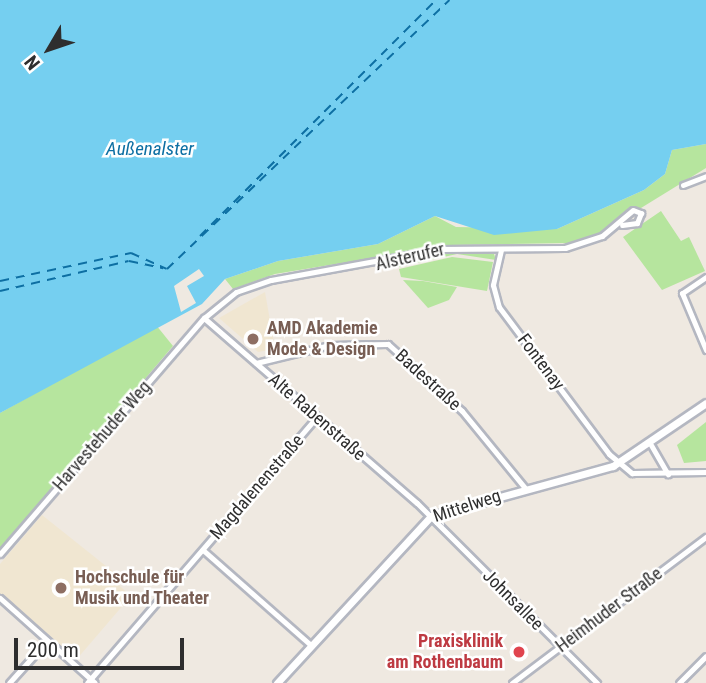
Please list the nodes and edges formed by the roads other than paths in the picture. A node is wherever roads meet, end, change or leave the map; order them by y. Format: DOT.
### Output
graph roads {
  1 [pos="706,176"];
  2 [pos="683,185"];
  3 [pos="622,225"];
  4 [pos="501,250"];
  5 [pos="706,277"];
  6 [pos="204,318"];
  7 [pos="706,350"];
  8 [pos="256,363"];
  9 [pos="706,403"];
  10 [pos="317,417"];
  11 [pos="651,445"];
  12 [pos="619,464"];
  13 [pos="706,472"];
  14 [pos="668,474"];
  15 [pos="525,488"];
  16 [pos="431,516"];
  17 [pos="706,537"];
  18 [pos="203,550"];
  19 [pos="0,554"];
  20 [pos="0,598"];
  21 [pos="47,641"];
  22 [pos="313,646"];
  23 [pos="560,646"];
  24 [pos="706,656"];
  25 [pos="91,682"];
  26 [pos="9,683"];
  27 [pos="277,683"];
  28 [pos="512,683"];
  29 [pos="597,683"];
  30 [pos="678,683"];
  1 -- 2 [label="street"];
  3 -- 4 [label="street, Alsterufer"];
  4 -- 6 [label="street, Alsterufer"];
  4 -- 12 [label="street, Fontenay"];
  5 -- 7 [label="street"];
  6 -- 8 [label="street, Alte Rabenstraße"];
  6 -- 19 [label="street, Harvestehuder Weg"];
  8 -- 10 [label="street, Alte Rabenstraße"];
  8 -- 15 [label="street, Badestraße"];
  9 -- 11 [label="street, Mittelweg"];
  10 -- 16 [label="street, Alte Rabenstraße"];
  10 -- 18 [label="street, Magdalenenstraße"];
  11 -- 12 [label="street, Mittelweg"];
  11 -- 14 [label="street"];
  12 -- 14 [label="street"];
  12 -- 15 [label="street, Mittelweg"];
  13 -- 14 [label="street"];
  15 -- 16 [label="street, Mittelweg"];
  16 -- 22 [label="street, Mittelweg"];
  16 -- 23 [label="street, Johnsallee"];
  17 -- 23 [label="street, Heimhuder Straße"];
  18 -- 22 [label="street"];
  18 -- 25 [label="street, Magdalenenstraße"];
  20 -- 21 [label="street"];
  21 -- 25 [label="street"];
  21 -- 26 [label="street"];
  22 -- 27 [label="street, Mittelweg"];
  23 -- 28 [label="street, Heimhuder Straße"];
  23 -- 29 [label="street, Johnsallee"];
  24 -- 30 [label="street"];
}
